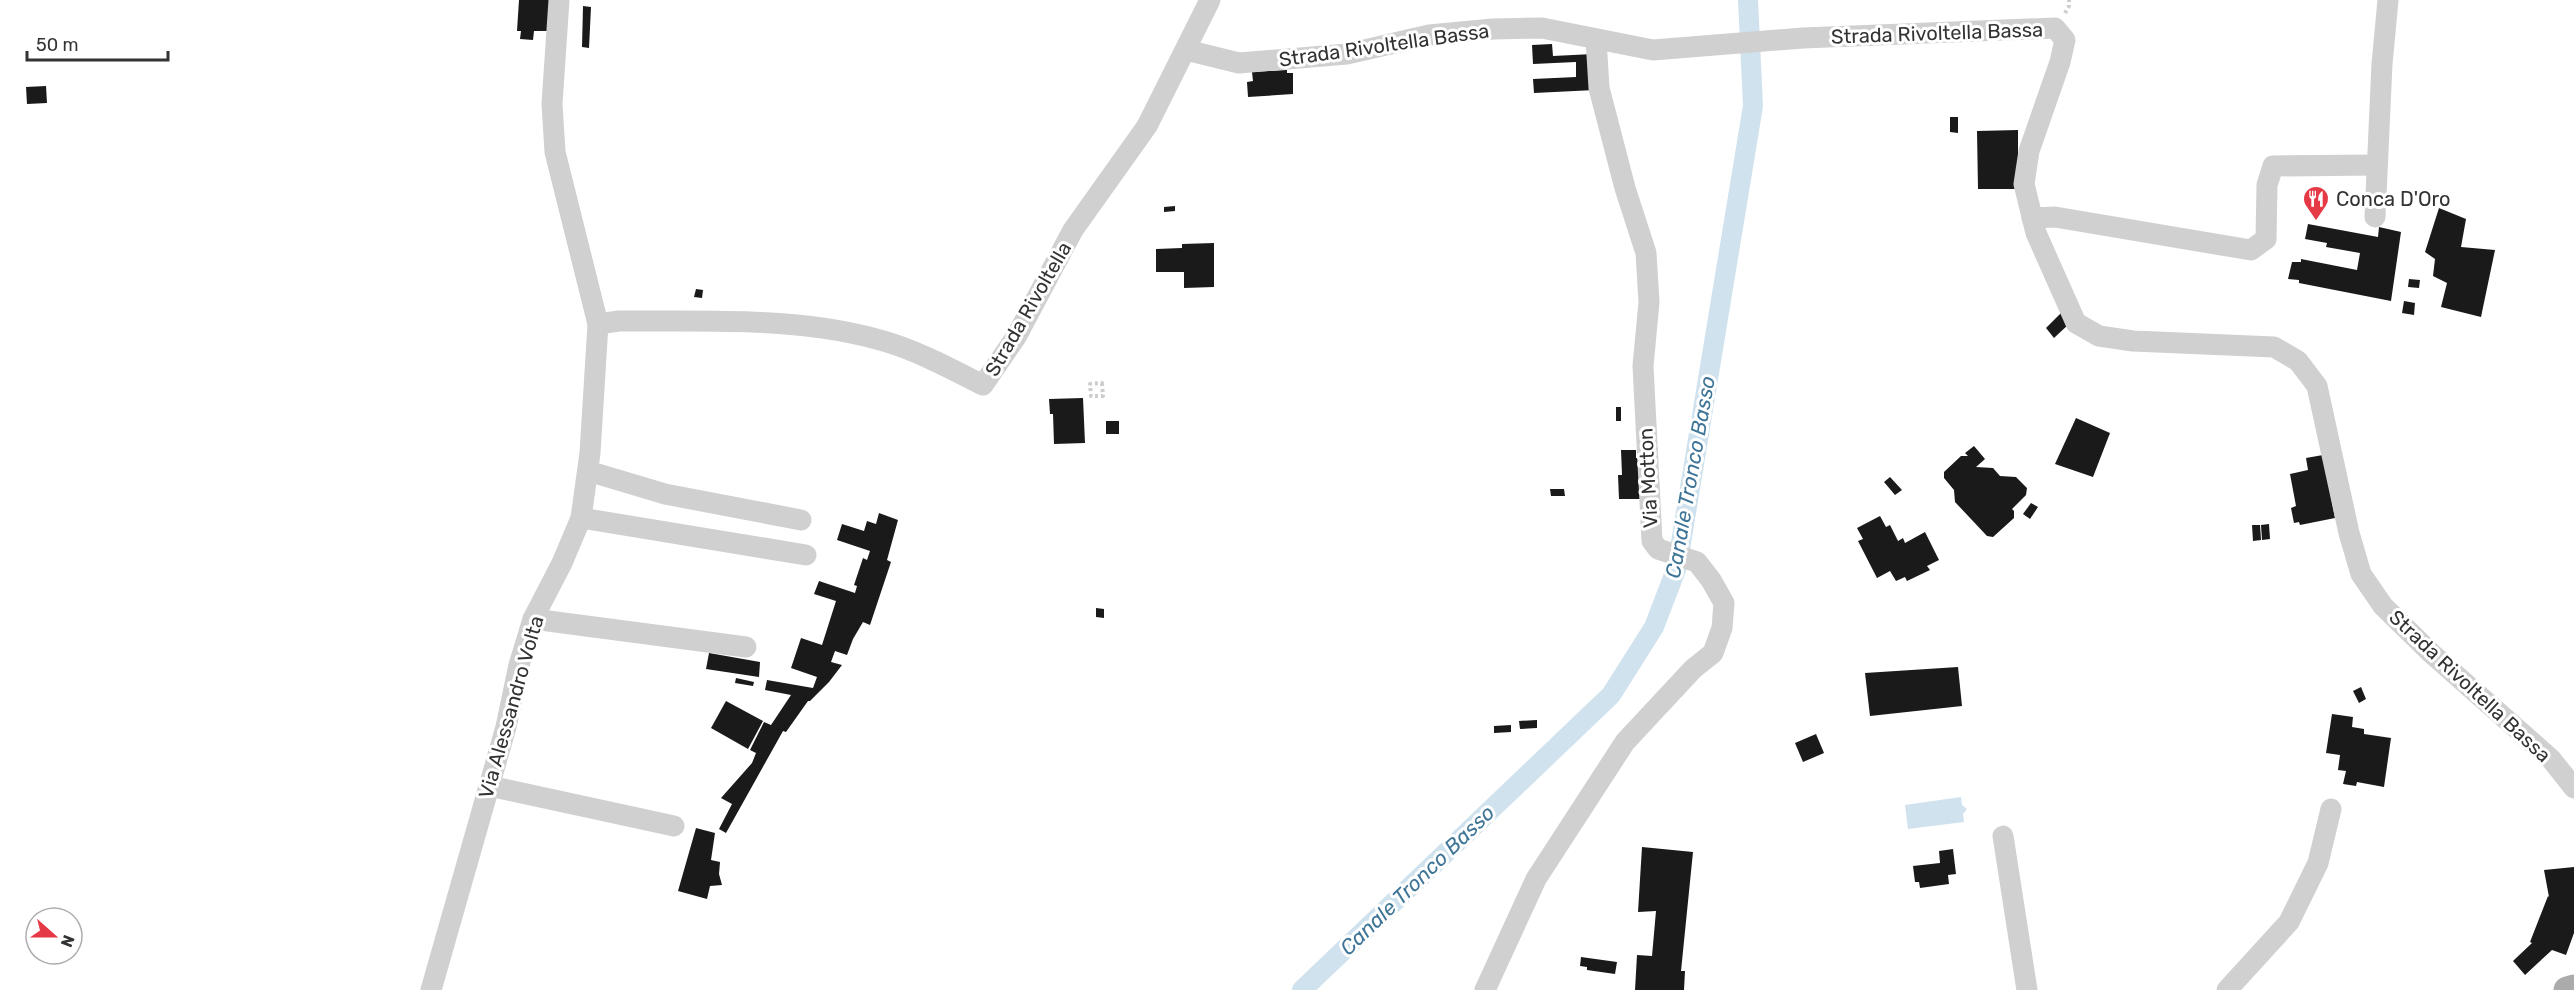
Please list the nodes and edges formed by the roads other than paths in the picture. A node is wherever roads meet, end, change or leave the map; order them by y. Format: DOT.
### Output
graph roads {
  1 [pos="559,0"];
  2 [pos="1210,0"];
  3 [pos="2388,0"];
  4 [pos="1596,39"];
  5 [pos="1186,50"];
  6 [pos="2378,165"];
  7 [pos="2375,217"];
  8 [pos="2032,218"];
  9 [pos="598,324"];
  10 [pos="588,471"];
  11 [pos="582,518"];
  12 [pos="801,520"];
  13 [pos="806,555"];
  14 [pos="533,619"];
  15 [pos="747,647"];
  16 [pos="489,786"];
  17 [pos="2574,788"];
  18 [pos="2331,809"];
  19 [pos="674,826"];
  20 [pos="2003,836"];
  21 [pos="2574,988"];
  22 [pos="431,990"];
  23 [pos="1485,990"];
  24 [pos="2027,990"];
  25 [pos="2227,990"];
  26 [pos="2567,990"];
  1 -- 9 [label="street, Via Alessandro Volta"];
  2 -- 5 [label="street"];
  3 -- 6 [label="street"];
  4 -- 5 [label="street, Strada Rivoltella Bassa"];
  4 -- 8 [label="street, Strada Rivoltella Bassa"];
  4 -- 23 [label="street, Via Motton"];
  5 -- 9 [label="street, Strada Rivoltella"];
  6 -- 7 [label="street"];
  6 -- 8 [label="street"];
  8 -- 17 [label="street, Strada Rivoltella Bassa"];
  9 -- 10 [label="street, Via Alessandro Volta"];
  10 -- 11 [label="street, Via Alessandro Volta"];
  10 -- 12 [label="street"];
  11 -- 13 [label="street"];
  11 -- 14 [label="street, Via Alessandro Volta"];
  14 -- 15 [label="street"];
  14 -- 16 [label="street, Via Alessandro Volta"];
  16 -- 19 [label="street"];
  16 -- 22 [label="street, Via Alessandro Volta"];
  18 -- 25 [label="street"];
  20 -- 24 [label="street"];
  21 -- 26 [label="main road"];
}
